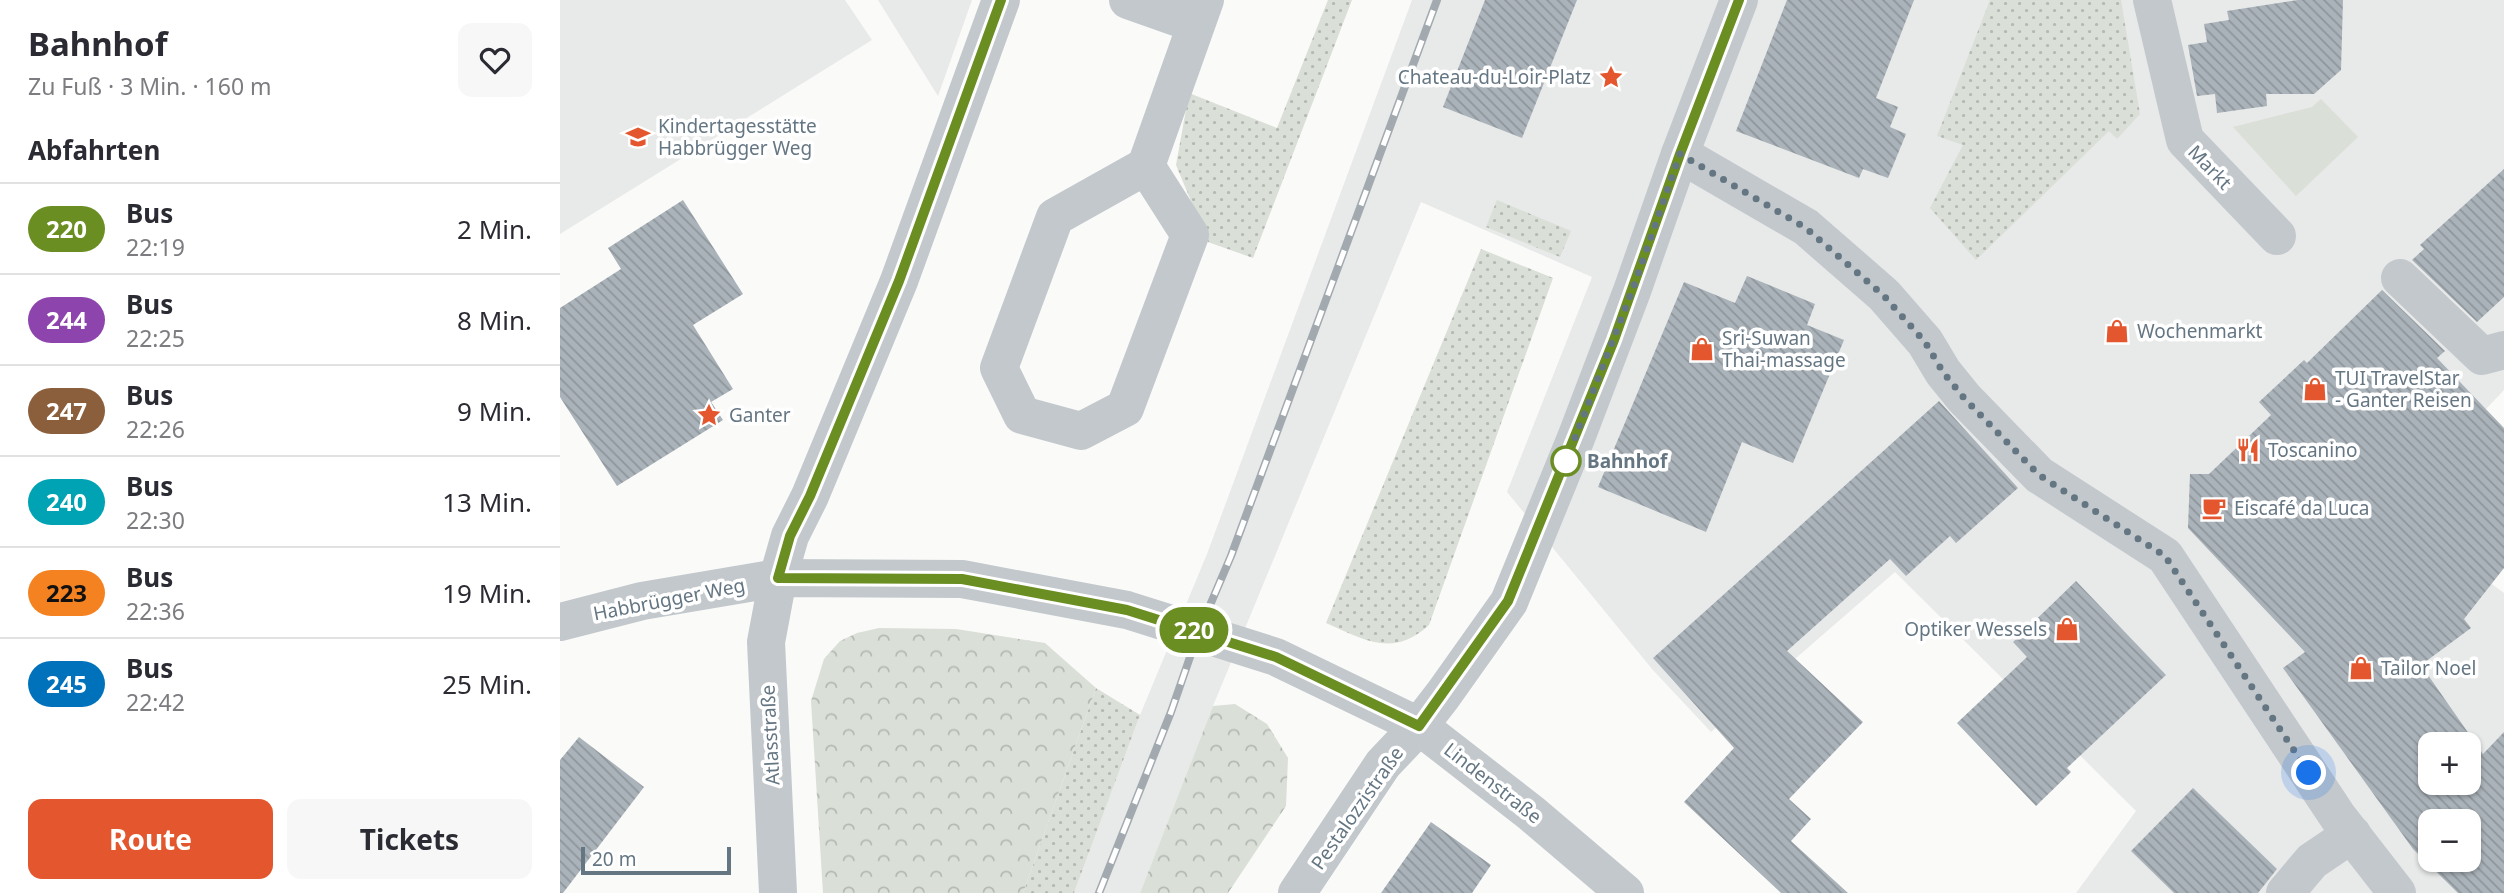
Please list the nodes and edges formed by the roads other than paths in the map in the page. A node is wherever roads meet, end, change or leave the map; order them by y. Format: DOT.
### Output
graph roads {
  1 [pos="1001,0"];
  2 [pos="1128,0"];
  3 [pos="1739,0"];
  4 [pos="2152,0"];
  5 [pos="1201,12"];
  6 [pos="1680,154"];
  7 [pos="1146,166"];
  8 [pos="2277,236"];
  9 [pos="2400,278"];
  10 [pos="2504,350"];
  11 [pos="778,578"];
  12 [pos="560,622"];
  13 [pos="1419,726"];
  14 [pos="2352,834"];
  15 [pos="778,893"];
  16 [pos="1297,893"];
  17 [pos="1625,893"];
  18 [pos="2285,893"];
  19 [pos="2398,893"];
  1 -- 11 [label="street, Atlasstraße"];
  2 -- 5 [label="street"];
  3 -- 6 [label="street, Pestalozzistraße"];
  4 -- 8 [label="street, Markt"];
  5 -- 7 [label="street"];
  6 -- 13 [label="street, Pestalozzistraße"];
  6 -- 14 [label="street"];
  7 -- 7 [label="street"];
  9 -- 10 [label="street"];
  11 -- 12 [label="street, Habbrügger Weg"];
  11 -- 13 [label="street, Lindenstraße"];
  11 -- 15 [label="street, Atlasstraße"];
  13 -- 16 [label="street, Pestalozzistraße"];
  13 -- 17 [label="street, Lindenstraße"];
  14 -- 18 [label="street"];
  14 -- 19 [label="street"];
}
